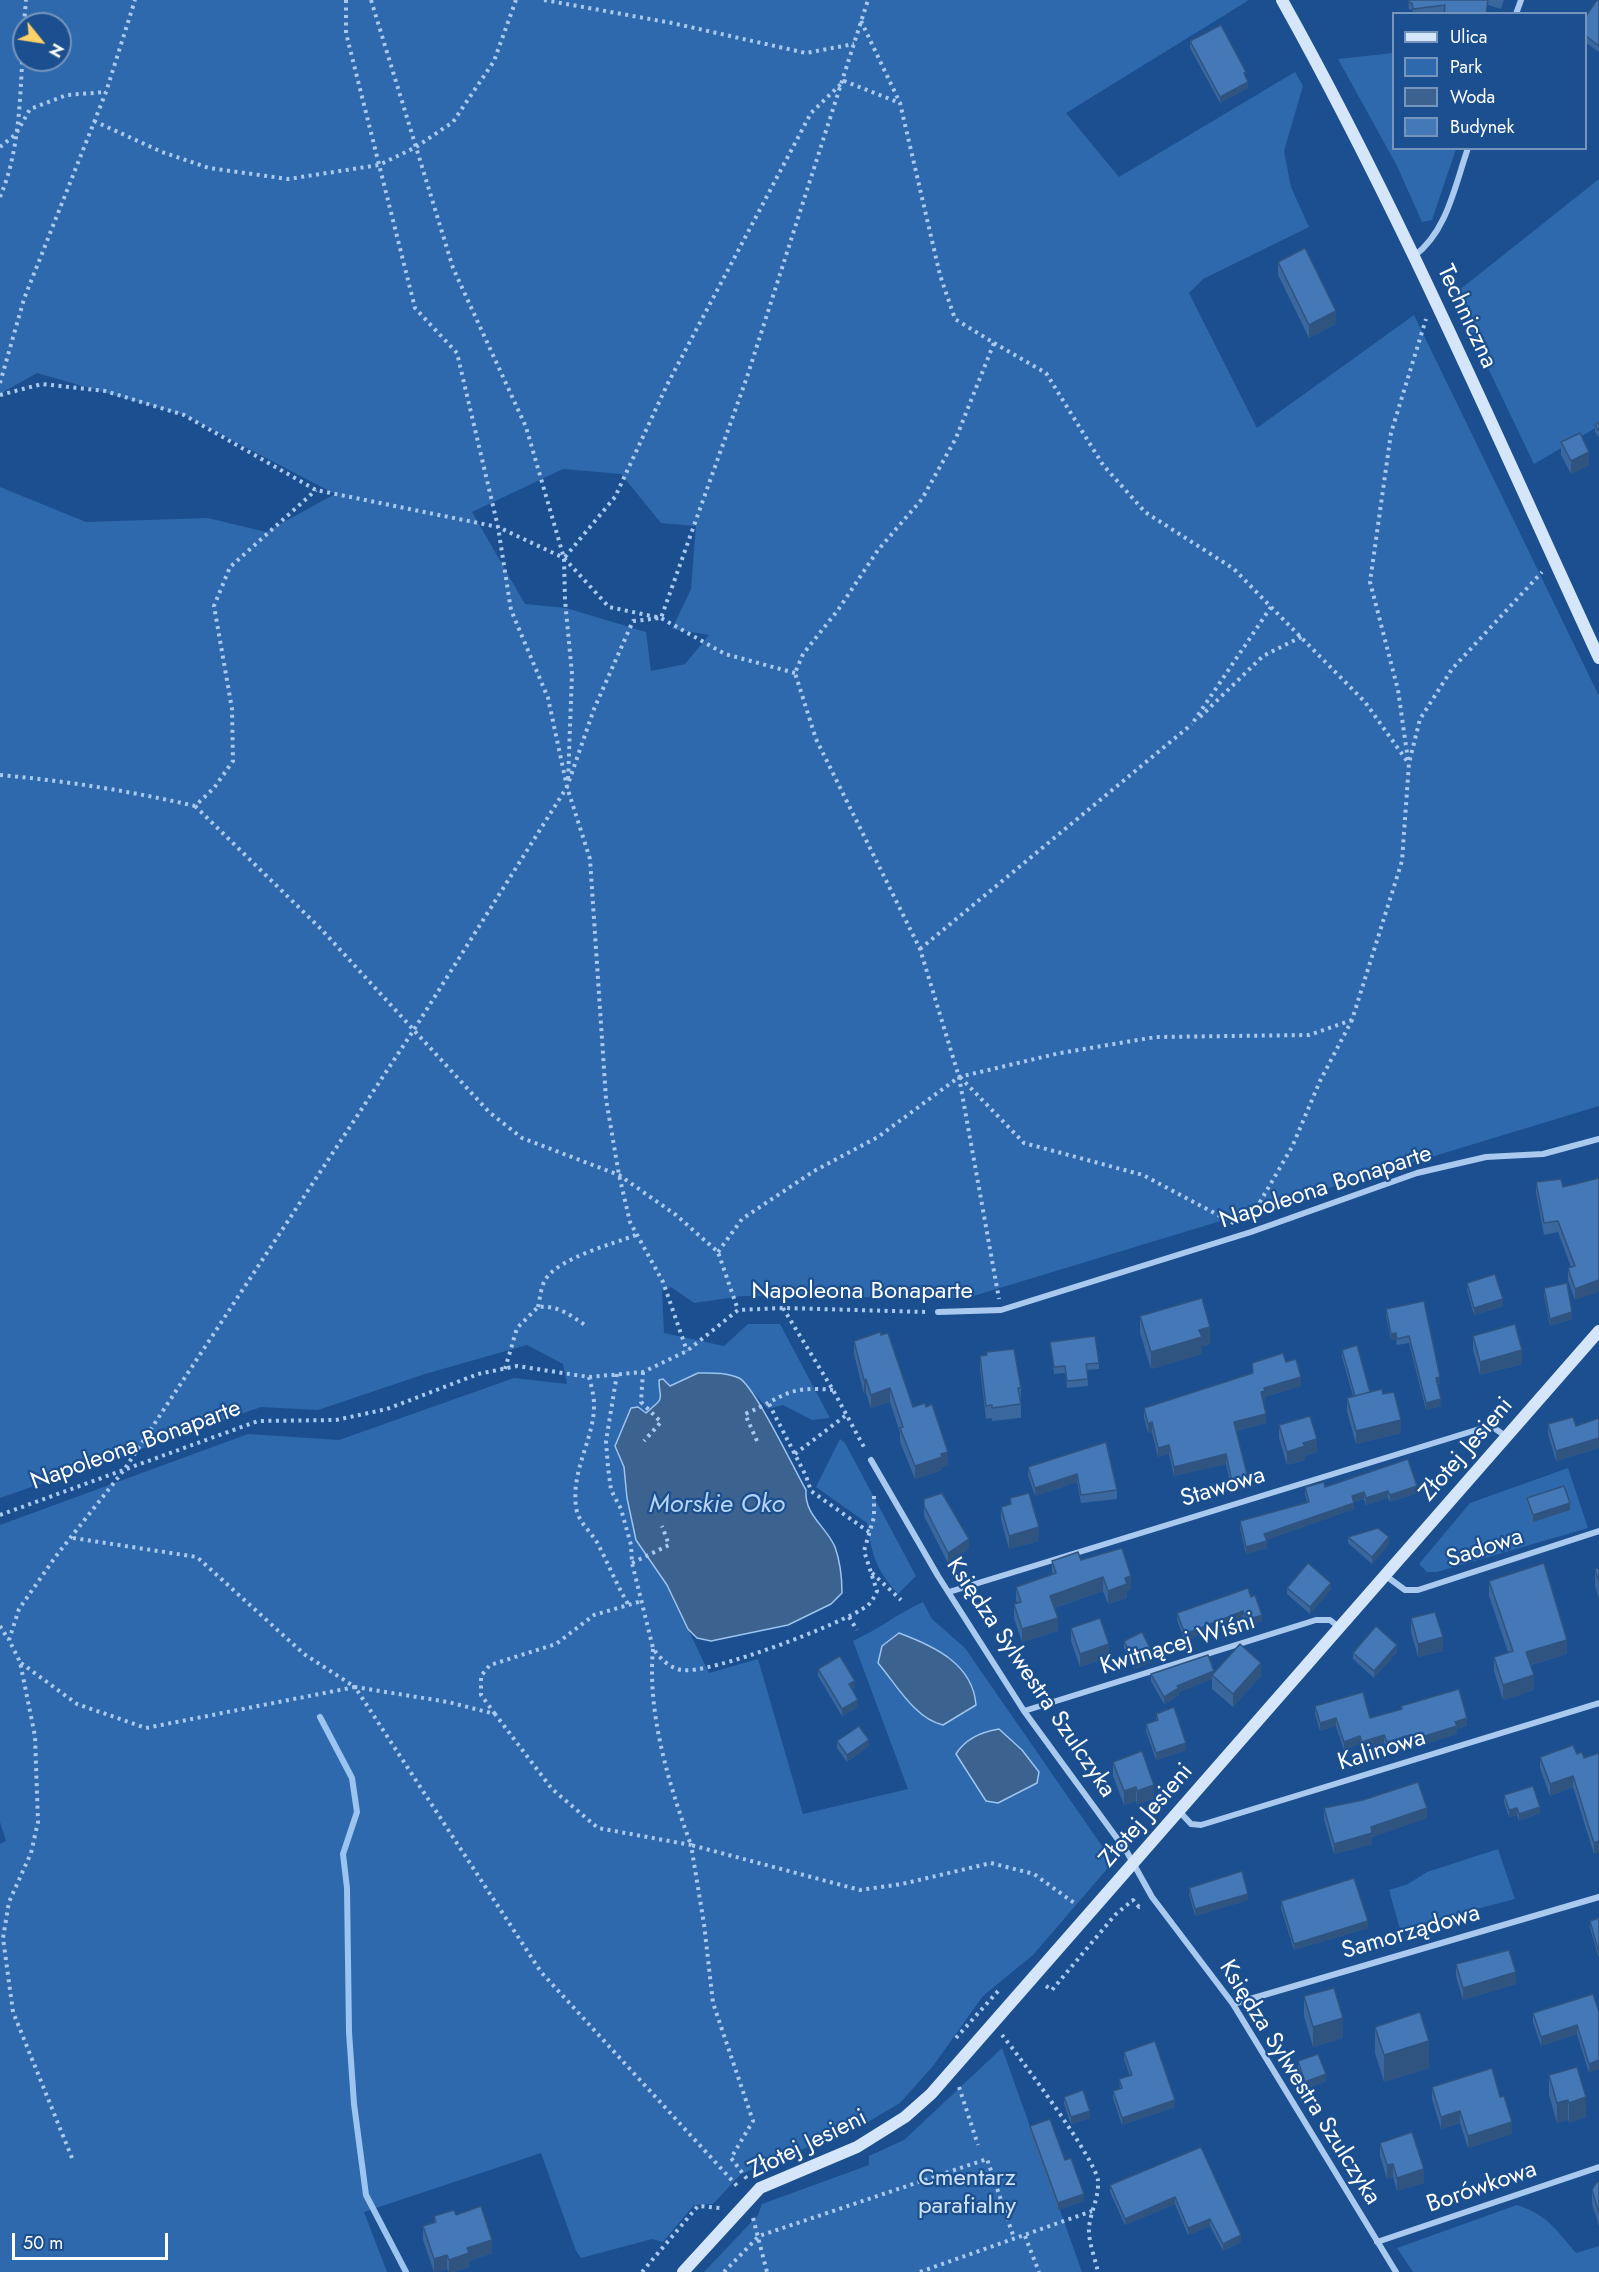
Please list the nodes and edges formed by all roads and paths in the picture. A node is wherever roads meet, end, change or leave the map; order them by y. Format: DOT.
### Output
graph roads {
  1 [pos="135,0"];
  2 [pos="346,0"];
  3 [pos="371,0"];
  4 [pos="516,0"];
  5 [pos="544,0"];
  6 [pos="868,0"];
  7 [pos="1282,0"];
  8 [pos="861,20"];
  9 [pos="854,44"];
  10 [pos="21,72"];
  11 [pos="844,81"];
  12 [pos="106,92"];
  13 [pos="900,103"];
  14 [pos="94,121"];
  15 [pos="16,134"];
  16 [pos="0,147"];
  17 [pos="416,147"];
  18 [pos="1467,150"];
  19 [pos="379,165"];
  20 [pos="0,198"];
  21 [pos="1414,256"];
  22 [pos="1433,295"];
  23 [pos="994,343"];
  24 [pos="0,383"];
  25 [pos="0,395"];
  26 [pos="316,490"];
  27 [pos="498,527"];
  28 [pos="564,558"];
  29 [pos="1553,560"];
  30 [pos="1271,607"];
  31 [pos="661,618"];
  32 [pos="1303,636"];
  33 [pos="1599,658"];
  34 [pos="795,673"];
  35 [pos="1192,724"];
  36 [pos="1409,763"];
  37 [pos="0,775"];
  38 [pos="567,787"];
  39 [pos="195,806"];
  40 [pos="920,949"];
  41 [pos="1352,1020"];
  42 [pos="415,1028"];
  43 [pos="959,1077"];
  44 [pos="1599,1139"];
  45 [pos="619,1175"];
  46 [pos="1251,1232"];
  47 [pos="636,1235"];
  48 [pos="718,1252"];
  49 [pos="538,1307"];
  50 [pos="783,1308"];
  51 [pos="738,1310"];
  52 [pos="1000,1310"];
  53 [pos="938,1312"];
  54 [pos="588,1327"];
  55 [pos="1599,1331"];
  56 [pos="687,1351"];
  57 [pos="505,1369"];
  58 [pos="643,1372"];
  59 [pos="617,1374"];
  60 [pos="589,1377"];
  61 [pos="833,1390"];
  62 [pos="769,1404"];
  63 [pos="845,1416"];
  64 [pos="1507,1437"];
  65 [pos="644,1441"];
  66 [pos="758,1441"];
  67 [pos="795,1454"];
  68 [pos="871,1460"];
  69 [pos="124,1470"];
  70 [pos="0,1515"];
  71 [pos="662,1526"];
  72 [pos="1599,1531"];
  73 [pos="869,1532"];
  74 [pos="73,1538"];
  75 [pos="632,1563"];
  76 [pos="872,1573"];
  77 [pos="1386,1576"];
  78 [pos="949,1592"];
  79 [pos="901,1600"];
  80 [pos="642,1601"];
  81 [pos="628,1604"];
  82 [pos="849,1617"];
  83 [pos="0,1626"];
  84 [pos="1340,1628"];
  85 [pos="857,1630"];
  86 [pos="9,1640"];
  87 [pos="652,1648"];
  88 [pos="20,1662"];
  89 [pos="355,1687"];
  90 [pos="1599,1703"];
  91 [pos="1024,1711"];
  92 [pos="495,1714"];
  93 [pos="1179,1811"];
  94 [pos="691,1845"];
  95 [pos="1134,1863"];
  96 [pos="1152,1897"];
  97 [pos="1599,1897"];
  98 [pos="1086,1899"];
  99 [pos="1036,1977"];
  100 [pos="1007,1983"];
  101 [pos="1233,2004"];
  102 [pos="953,2042"];
  103 [pos="1008,2042"];
  104 [pos="949,2074"];
  105 [pos="978,2145"];
  106 [pos="72,2158"];
  107 [pos="1599,2167"];
  108 [pos="754,2175"];
  109 [pos="748,2179"];
  110 [pos="739,2187"];
  111 [pos="732,2194"];
  112 [pos="748,2198"];
  113 [pos="726,2201"];
  114 [pos="1093,2211"];
  115 [pos="759,2236"];
  116 [pos="1025,2236"];
  117 [pos="1014,2238"];
  118 [pos="1377,2242"];
  119 [pos="642,2272"];
  120 [pos="683,2272"];
  121 [pos="724,2272"];
  122 [pos="767,2272"];
  123 [pos="920,2272"];
  124 [pos="1039,2272"];
  125 [pos="1098,2272"];
  126 [pos="1396,2272"];
  1 -- 12 [label="path"];
  2 -- 19 [label="path"];
  3 -- 17 [label="path"];
  4 -- 17 [label="path"];
  5 -- 9 [label="path"];
  6 -- 8 [label="path"];
  7 -- 21 [label="street, Techniczna"];
  8 -- 9 [label="path"];
  8 -- 13 [label="path"];
  9 -- 11 [label="path"];
  10 -- 15 [label="path"];
  11 -- 13 [label="path"];
  11 -- 28 [label="path"];
  11 -- 31 [label="path"];
  12 -- 14 [label="path"];
  12 -- 15 [label="path"];
  13 -- 23 [label="path"];
  14 -- 19 [label="path"];
  14 -- 24 [label="path"];
  15 -- 16 [label="path"];
  15 -- 20 [label="path"];
  17 -- 19 [label="path"];
  17 -- 28 [label="path"];
  18 -- 21 [label="street"];
  19 -- 27 [label="path"];
  21 -- 22 [label="street, Techniczna"];
  22 -- 29 [label="street, Techniczna"];
  22 -- 36 [label="path"];
  23 -- 30 [label="path"];
  23 -- 34 [label="path"];
  25 -- 26 [label="path"];
  26 -- 27 [label="path"];
  26 -- 39 [label="path"];
  27 -- 28 [label="path"];
  27 -- 38 [label="path"];
  28 -- 31 [label="path"];
  28 -- 38 [label="path"];
  29 -- 33 [label="street, Techniczna"];
  29 -- 36 [label="path"];
  30 -- 32 [label="path"];
  30 -- 35 [label="path"];
  31 -- 34 [label="path"];
  31 -- 38 [label="path"];
  32 -- 35 [label="path"];
  32 -- 36 [label="path"];
  34 -- 40 [label="path"];
  35 -- 40 [label="path"];
  36 -- 41 [label="path"];
  37 -- 39 [label="path"];
  38 -- 42 [label="path"];
  38 -- 45 [label="path"];
  39 -- 42 [label="path"];
  40 -- 43 [label="path"];
  41 -- 43 [label="path"];
  41 -- 46 [label="path"];
  42 -- 45 [label="path"];
  42 -- 69 [label="path"];
  43 -- 46 [label="path"];
  43 -- 48 [label="path"];
  43 -- 52 [label="path"];
  44 -- 46 [label="street, Napoleona Bonaparte"];
  45 -- 47 [label="path"];
  45 -- 48 [label="path"];
  46 -- 52 [label="street, Napoleona Bonaparte"];
  47 -- 49 [label="path"];
  47 -- 56 [label="path"];
  48 -- 51 [label="path"];
  49 -- 54 [label="path"];
  49 -- 57 [label="path"];
  50 -- 51 [label="path, Napoleona Bonaparte"];
  50 -- 53 [label="path, Napoleona Bonaparte"];
  50 -- 61 [label="path"];
  51 -- 56 [label="path, Napoleona Bonaparte"];
  52 -- 53 [label="street, Napoleona Bonaparte"];
  55 -- 64 [label="street, Złotej Jesieni"];
  56 -- 58 [label="path, Napoleona Bonaparte"];
  57 -- 60 [label="path, Napoleona Bonaparte"];
  57 -- 69 [label="path, Napoleona Bonaparte"];
  58 -- 59 [label="path, Napoleona Bonaparte"];
  58 -- 65 [label="path"];
  59 -- 60 [label="path, Napoleona Bonaparte"];
  59 -- 75 [label="path"];
  60 -- 81 [label="path"];
  61 -- 62 [label="path"];
  61 -- 63 [label="path"];
  62 -- 66 [label="path"];
  62 -- 67 [label="path"];
  63 -- 67 [label="path"];
  63 -- 68 [label="path"];
  64 -- 77 [label="street, Złotej Jesieni"];
  64 -- 78 [label="street, Stawowa"];
  67 -- 73 [label="path"];
  68 -- 73 [label="path"];
  68 -- 78 [label="street, Księdza Sylwestra Szulczyka"];
  69 -- 70 [label="path, Napoleona Bonaparte"];
  69 -- 74 [label="path"];
  71 -- 75 [label="path"];
  72 -- 77 [label="street, Sadowa"];
  73 -- 76 [label="path"];
  74 -- 86 [label="path"];
  74 -- 89 [label="path"];
  75 -- 80 [label="path"];
  76 -- 79 [label="path"];
  76 -- 82 [label="path"];
  77 -- 84 [label="street, Złotej Jesieni"];
  78 -- 91 [label="street, Księdza Sylwestra Szulczyka"];
  80 -- 81 [label="path"];
  80 -- 87 [label="path"];
  81 -- 92 [label="path"];
  82 -- 85 [label="path"];
  82 -- 87 [label="path"];
  83 -- 86 [label="path"];
  84 -- 91 [label="street, Kwitnącej Wiśni"];
  84 -- 93 [label="street, Złotej Jesieni"];
  86 -- 88 [label="path"];
  87 -- 94 [label="path"];
  88 -- 89 [label="path"];
  88 -- 106 [label="path"];
  89 -- 92 [label="path"];
  89 -- 110 [label="path"];
  90 -- 93 [label="street, Kalinowa"];
  91 -- 95 [label="street, Księdza Sylwestra Szulczyka"];
  92 -- 94 [label="path"];
  93 -- 95 [label="street, Złotej Jesieni"];
  94 -- 98 [label="path"];
  94 -- 109 [label="path"];
  95 -- 96 [label="street, Księdza Sylwestra Szulczyka"];
  95 -- 99 [label="street, Złotej Jesieni"];
  96 -- 99 [label="path"];
  96 -- 101 [label="street, Księdza Sylwestra Szulczyka"];
  97 -- 101 [label="street, Samorządowa"];
  99 -- 104 [label="street, Złotej Jesieni"];
  100 -- 102 [label="path"];
  101 -- 118 [label="street, Księdza Sylwestra Szulczyka"];
  103 -- 114 [label="path"];
  104 -- 105 [label="path"];
  104 -- 112 [label="street, Złotej Jesieni"];
  107 -- 118 [label="street, Borówkowa"];
  108 -- 109 [label="path"];
  109 -- 110 [label="path"];
  110 -- 111 [label="path"];
  110 -- 112 [label="path"];
  112 -- 115 [label="path"];
  112 -- 120 [label="street, Złotej Jesieni"];
  113 -- 119 [label="path"];
  114 -- 116 [label="path"];
  114 -- 125 [label="path"];
  115 -- 117 [label="path"];
  115 -- 121 [label="path"];
  115 -- 122 [label="path"];
  116 -- 117 [label="path"];
  116 -- 124 [label="path"];
  117 -- 123 [label="path"];
  118 -- 126 [label="street, Księdza Sylwestra Szulczyka"];
}
